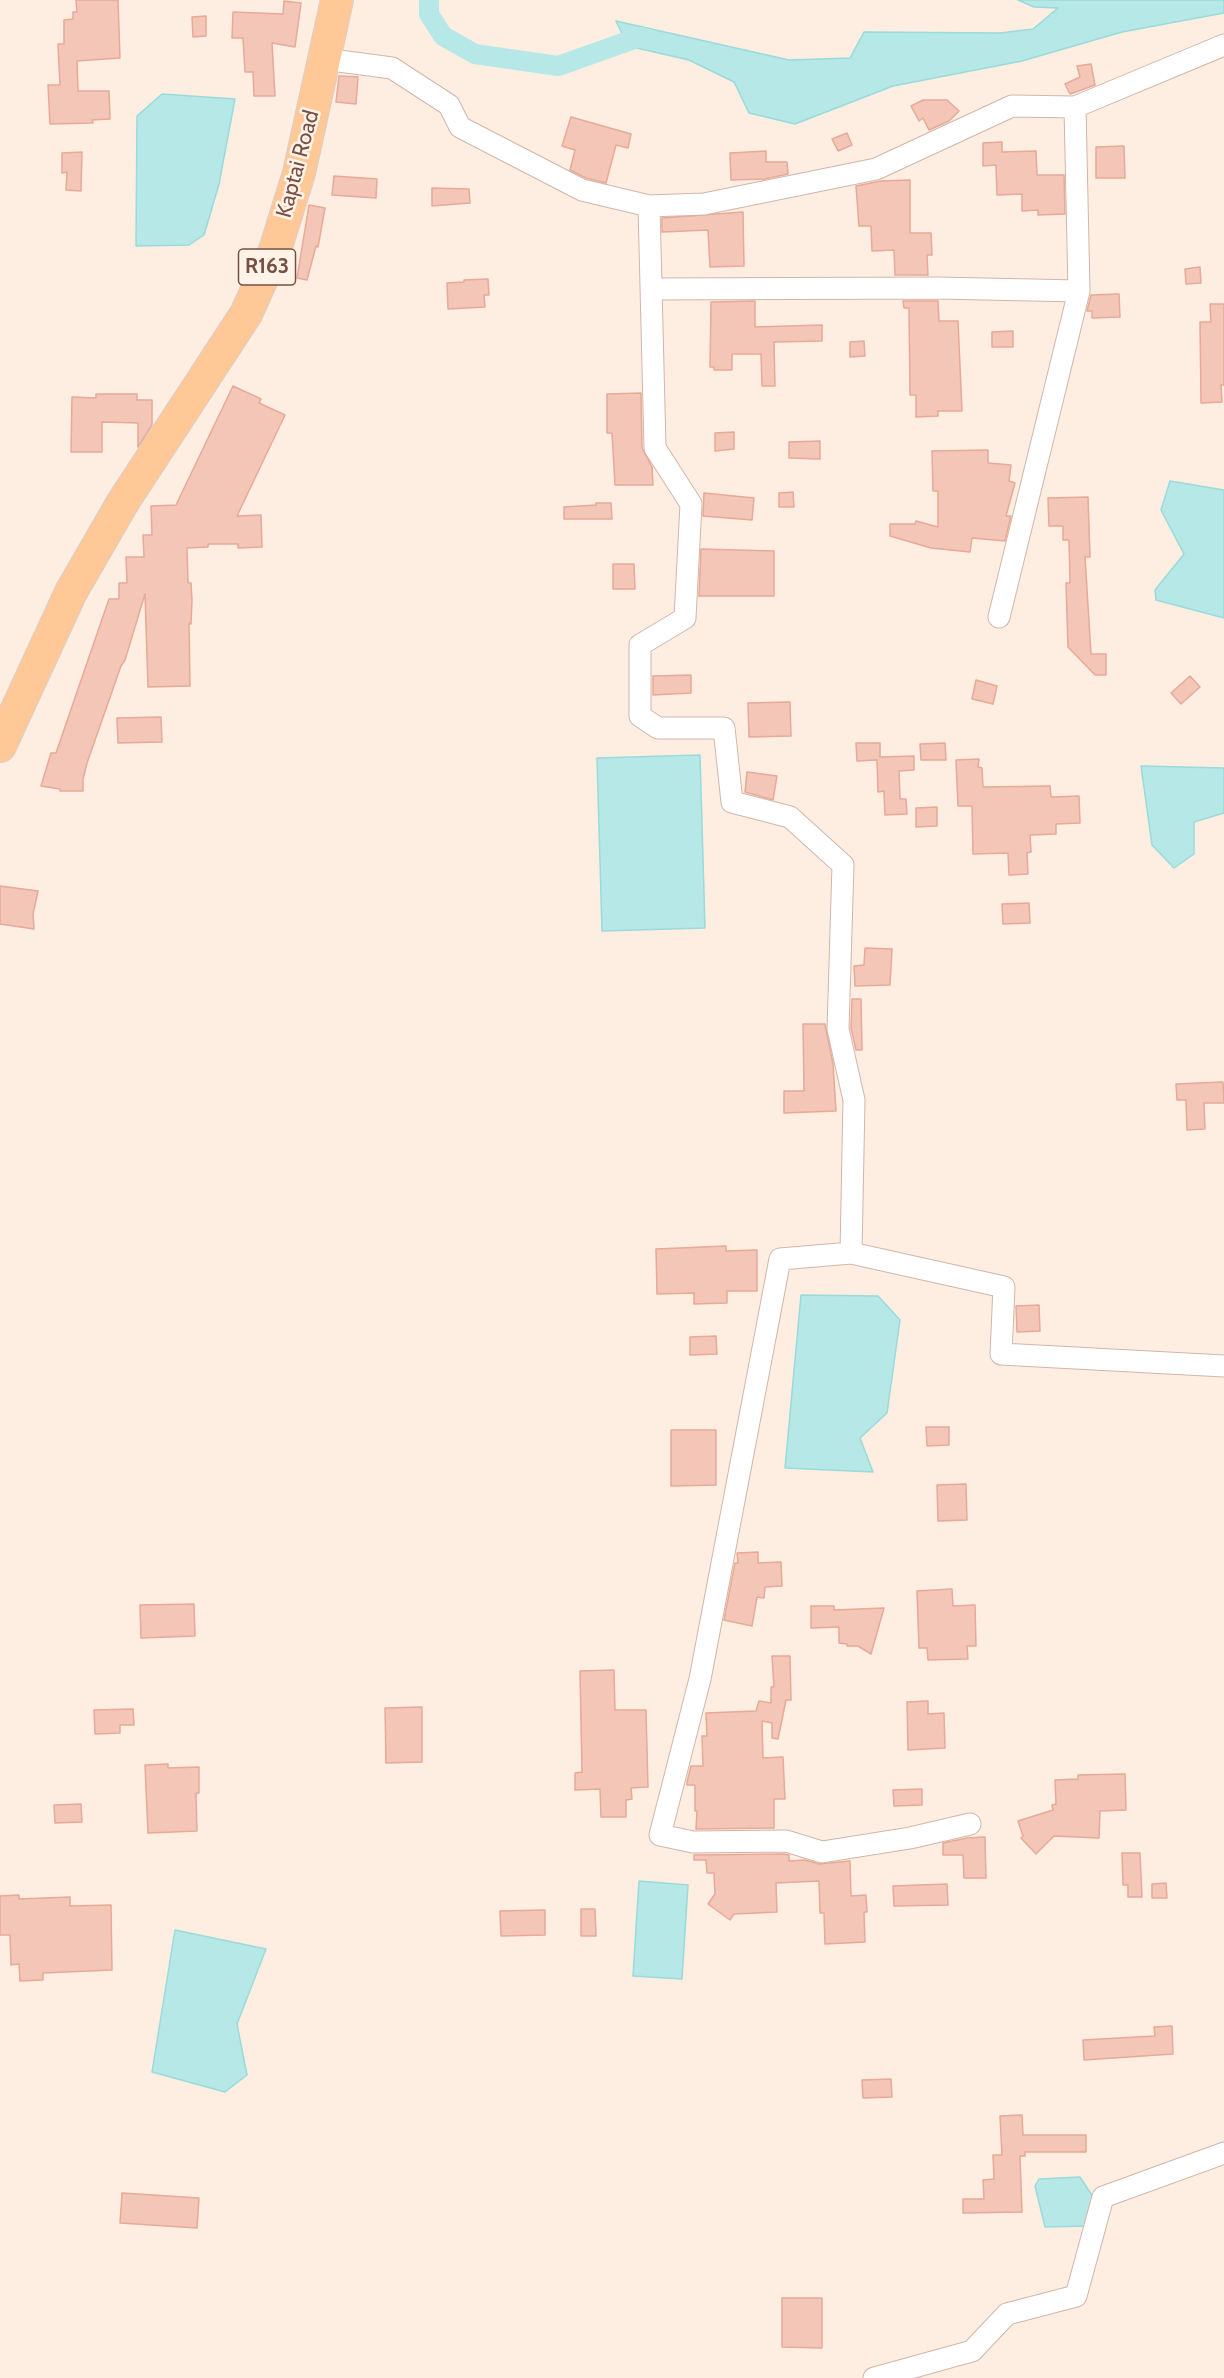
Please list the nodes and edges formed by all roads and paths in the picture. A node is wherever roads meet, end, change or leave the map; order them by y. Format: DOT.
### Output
graph roads {
  1 [pos="338,0"];
  2 [pos="1224,45"];
  3 [pos="324,59"];
  4 [pos="1075,107"];
  5 [pos="649,206"];
  6 [pos="651,289"];
  7 [pos="1079,291"];
  8 [pos="999,617"];
  9 [pos="0,746"];
  10 [pos="851,1253"];
  11 [pos="1224,1366"];
  12 [pos="970,1824"];
  13 [pos="1224,2153"];
  14 [pos="874,2378"];
  1 -- 3 [label="main road, Kaptai Road / R163"];
  2 -- 4 [label="street"];
  3 -- 5 [label="street"];
  3 -- 9 [label="main road, Kaptai Road / R163"];
  4 -- 5 [label="street"];
  4 -- 7 [label="street"];
  5 -- 6 [label="street"];
  6 -- 7 [label="street"];
  6 -- 10 [label="street"];
  7 -- 8 [label="street"];
  10 -- 11 [label="street"];
  10 -- 12 [label="street"];
  13 -- 14 [label="street"];
}
